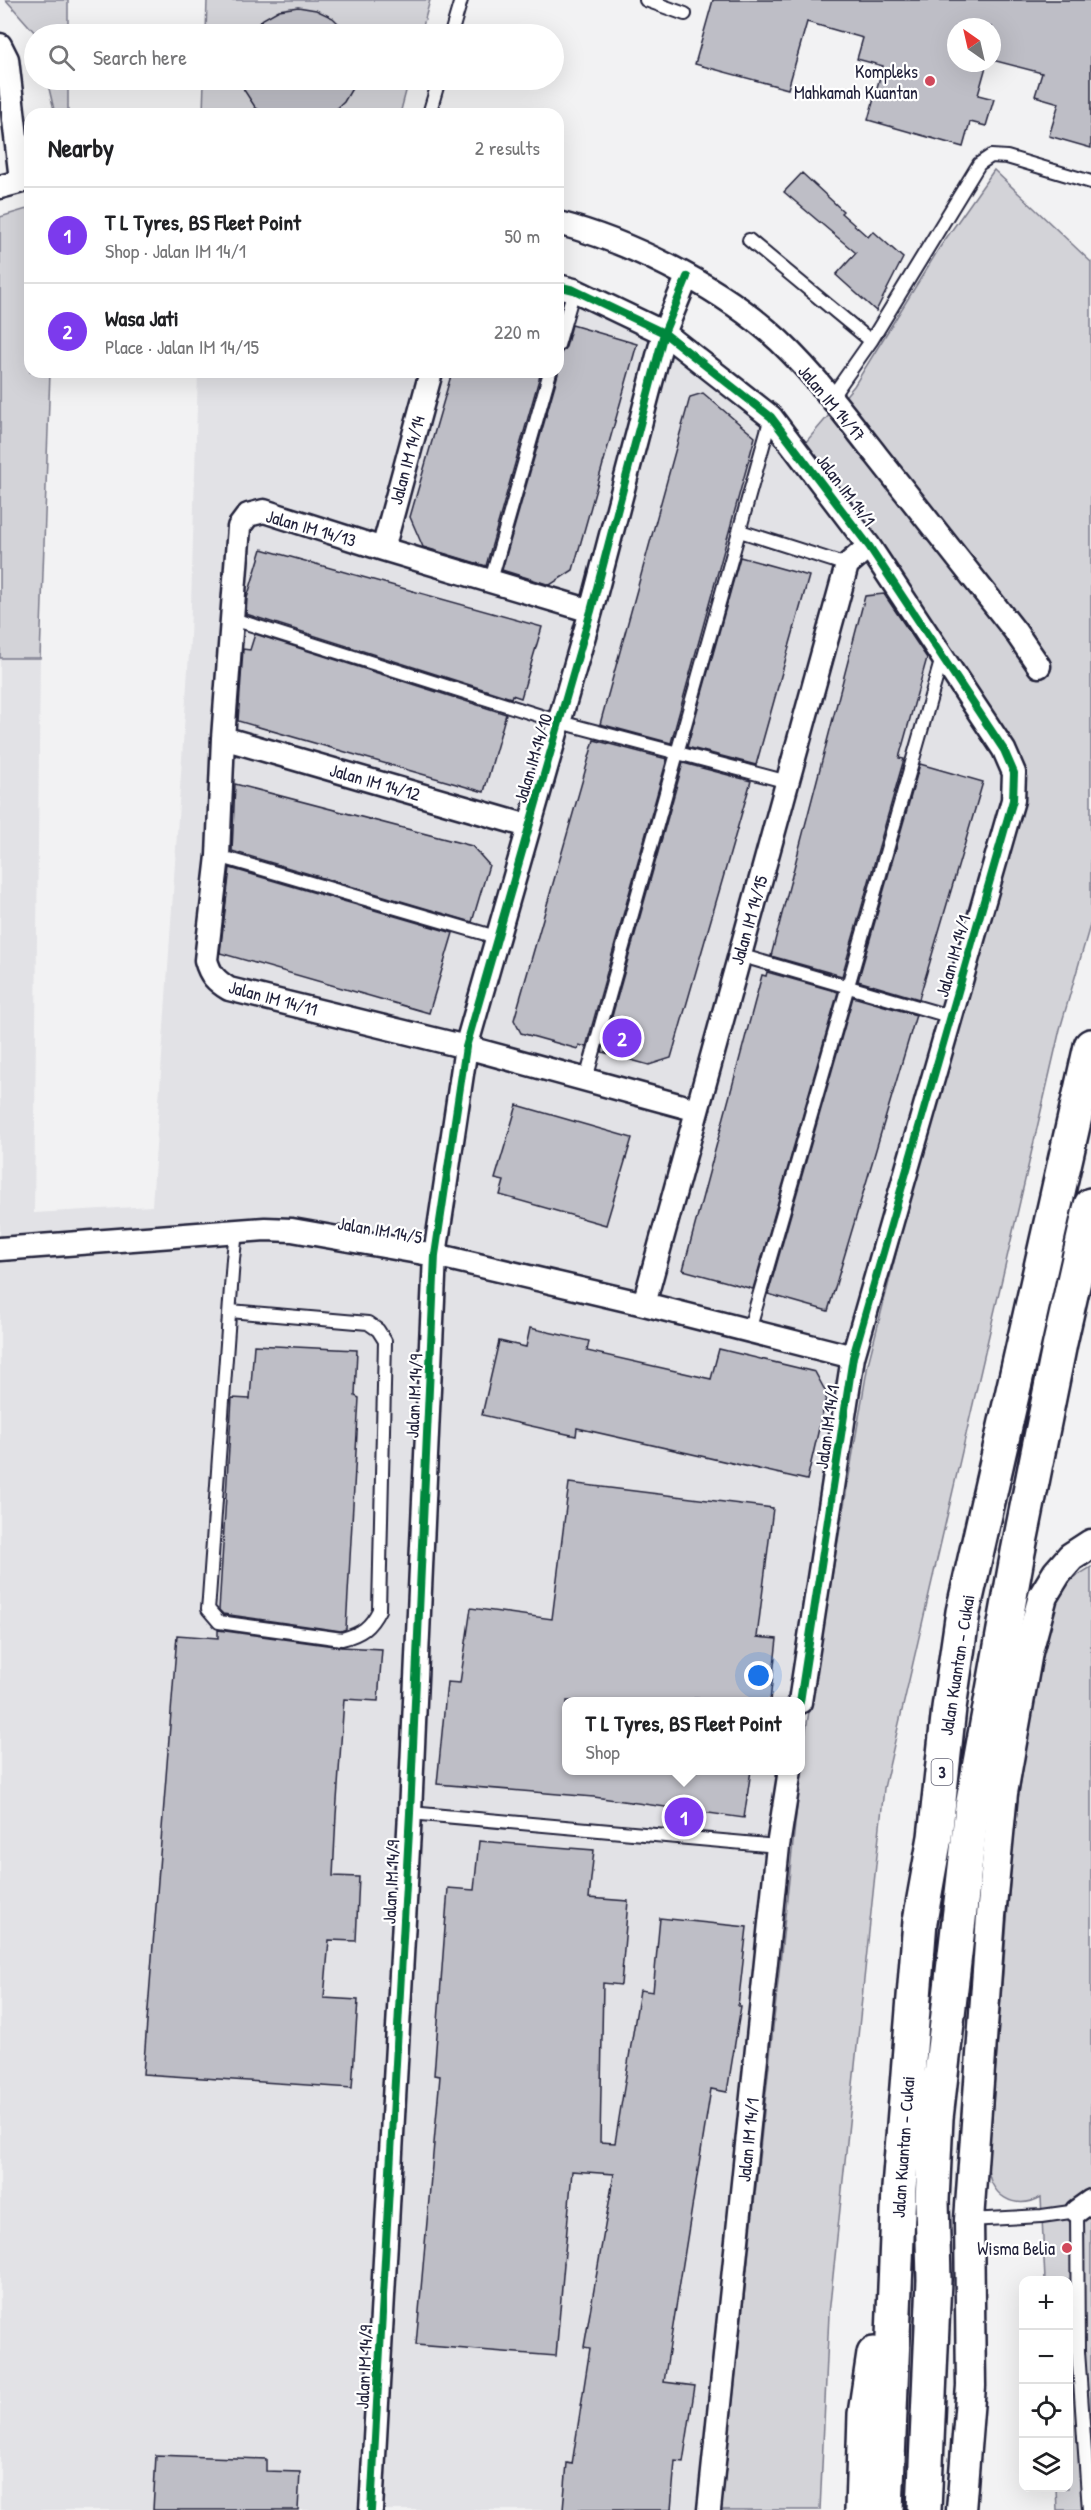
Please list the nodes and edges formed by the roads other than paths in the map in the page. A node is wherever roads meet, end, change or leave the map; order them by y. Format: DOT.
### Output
graph roads {
  1 [pos="461,0"];
  2 [pos="646,0"];
  3 [pos="685,14"];
  4 [pos="454,24"];
  5 [pos="0,45"];
  6 [pos="436,90"];
  7 [pos="431,108"];
  8 [pos="7,126"];
  9 [pos="17,182"];
  10 [pos="1091,182"];
  11 [pos="564,225"];
  12 [pos="748,240"];
  13 [pos="687,277"];
  14 [pos="566,288"];
  15 [pos="664,333"];
  16 [pos="871,341"];
  17 [pos="429,378"];
  18 [pos="548,378"];
  19 [pos="831,398"];
  20 [pos="771,417"];
  21 [pos="740,531"];
  22 [pos="868,546"];
  23 [pos="383,549"];
  24 [pos="847,565"];
  25 [pos="491,580"];
  26 [pos="591,611"];
  27 [pos="233,619"];
  28 [pos="943,657"];
  29 [pos="1039,666"];
  30 [pos="560,722"];
  31 [pos="222,738"];
  32 [pos="678,751"];
  33 [pos="788,782"];
  34 [pos="528,826"];
  35 [pos="218,856"];
  36 [pos="496,937"];
  37 [pos="739,955"];
  38 [pos="848,987"];
  39 [pos="952,1017"];
  40 [pos="1091,1046"];
  41 [pos="466,1047"];
  42 [pos="586,1079"];
  43 [pos="697,1110"];
  44 [pos="1091,1205"];
  45 [pos="236,1232"];
  46 [pos="0,1249"];
  47 [pos="435,1255"];
  48 [pos="644,1304"];
  49 [pos="230,1311"];
  50 [pos="749,1331"];
  51 [pos="853,1357"];
  52 [pos="1091,1544"];
  53 [pos="801,1697"];
  54 [pos="789,1775"];
  55 [pos="410,1812"];
  56 [pos="778,1846"];
  57 [pos="899,2188"];
  58 [pos="1084,2206"];
  59 [pos="969,2220"];
  60 [pos="934,2280"];
  61 [pos="1078,2352"];
  62 [pos="1091,2356"];
  63 [pos="1090,2498"];
  64 [pos="371,2510"];
  65 [pos="709,2510"];
  66 [pos="862,2510"];
  67 [pos="886,2510"];
  68 [pos="924,2510"];
  69 [pos="942,2510"];
  70 [pos="961,2510"];
  71 [pos="1089,2510"];
  1 -- 4 [label="lane"];
  2 -- 3 [label="lane"];
  5 -- 8 [label="street"];
  6 -- 7 [label="lane"];
  8 -- 9 [label="street"];
  10 -- 16 [label="lane"];
  11 -- 13 [label="street, Jalan IM 14/17"];
  12 -- 16 [label="lane"];
  13 -- 15 [label="street, Jalan IM 14/10"];
  13 -- 19 [label="street, Jalan IM 14/17"];
  14 -- 15 [label="street"];
  15 -- 20 [label="street, Jalan IM 14/1"];
  15 -- 26 [label="street, Jalan IM 14/10"];
  16 -- 19 [label="lane"];
  17 -- 23 [label="street, Jalan IM 14/14"];
  18 -- 25 [label="lane"];
  19 -- 29 [label="street, Jalan IM 14/17"];
  20 -- 21 [label="lane"];
  20 -- 22 [label="street, Jalan IM 14/1"];
  21 -- 24 [label="lane"];
  21 -- 32 [label="lane"];
  22 -- 24 [label="street"];
  22 -- 28 [label="street, Jalan IM 14/1"];
  23 -- 25 [label="street, Jalan IM 14/13"];
  23 -- 27 [label="street, Jalan IM 14/13"];
  24 -- 33 [label="street, Jalan IM 14/15"];
  25 -- 26 [label="street, Jalan IM 14/13"];
  26 -- 30 [label="street, Jalan IM 14/10"];
  27 -- 30 [label="lane"];
  27 -- 31 [label="street, Jalan IM 14/13"];
  28 -- 38 [label="lane"];
  28 -- 39 [label="street, Jalan IM 14/1"];
  30 -- 32 [label="lane"];
  30 -- 34 [label="street, Jalan IM 14/10"];
  31 -- 34 [label="street, Jalan IM 14/12"];
  31 -- 35 [label="street, Jalan IM 14/11"];
  32 -- 33 [label="lane"];
  32 -- 42 [label="lane"];
  33 -- 37 [label="street, Jalan IM 14/15"];
  34 -- 36 [label="street, Jalan IM 14/10"];
  35 -- 36 [label="lane"];
  35 -- 41 [label="street, Jalan IM 14/11"];
  36 -- 41 [label="street, Jalan IM 14/10"];
  37 -- 38 [label="lane"];
  37 -- 43 [label="street, Jalan IM 14/15"];
  38 -- 39 [label="lane"];
  38 -- 50 [label="lane"];
  39 -- 51 [label="street, Jalan IM 14/1"];
  40 -- 57 [label="highway, Jalan Kuantan - Cukai / 3"];
  41 -- 42 [label="street, Jalan IM 14/11"];
  41 -- 47 [label="street, Jalan IM 14/10"];
  42 -- 43 [label="street, Jalan IM 14/11"];
  43 -- 48 [label="street, Jalan IM 14/15"];
  44 -- 60 [label="highway, Jalan Kuantan - Cukai / 3"];
  45 -- 46 [label="street, Jalan IM 14/5"];
  45 -- 47 [label="street, Jalan IM 14/5"];
  45 -- 49 [label="lane"];
  47 -- 48 [label="street, Jalan IM 14/5"];
  47 -- 55 [label="street, Jalan IM 14/9"];
  48 -- 50 [label="street, Jalan IM 14/5"];
  49 -- 49 [label="lane"];
  50 -- 51 [label="street, Jalan IM 14/5"];
  51 -- 53 [label="street, Jalan IM 14/1"];
  52 -- 59 [label="street"];
  54 -- 56 [label="street, Jalan IM 14/1"];
  55 -- 56 [label="lane"];
  55 -- 64 [label="street, Jalan IM 14/9"];
  56 -- 65 [label="street, Jalan IM 14/1"];
  57 -- 66 [label="highway"];
  57 -- 67 [label="highway, Jalan Kuantan - Cukai / 3"];
  58 -- 59 [label="lane"];
  58 -- 61 [label="lane"];
  59 -- 70 [label="street"];
  60 -- 68 [label="highway, Jalan Kuantan - Cukai / 3"];
  60 -- 69 [label="highway"];
  61 -- 62 [label="lane"];
  61 -- 63 [label="lane"];
  63 -- 71 [label="lane"];
}
